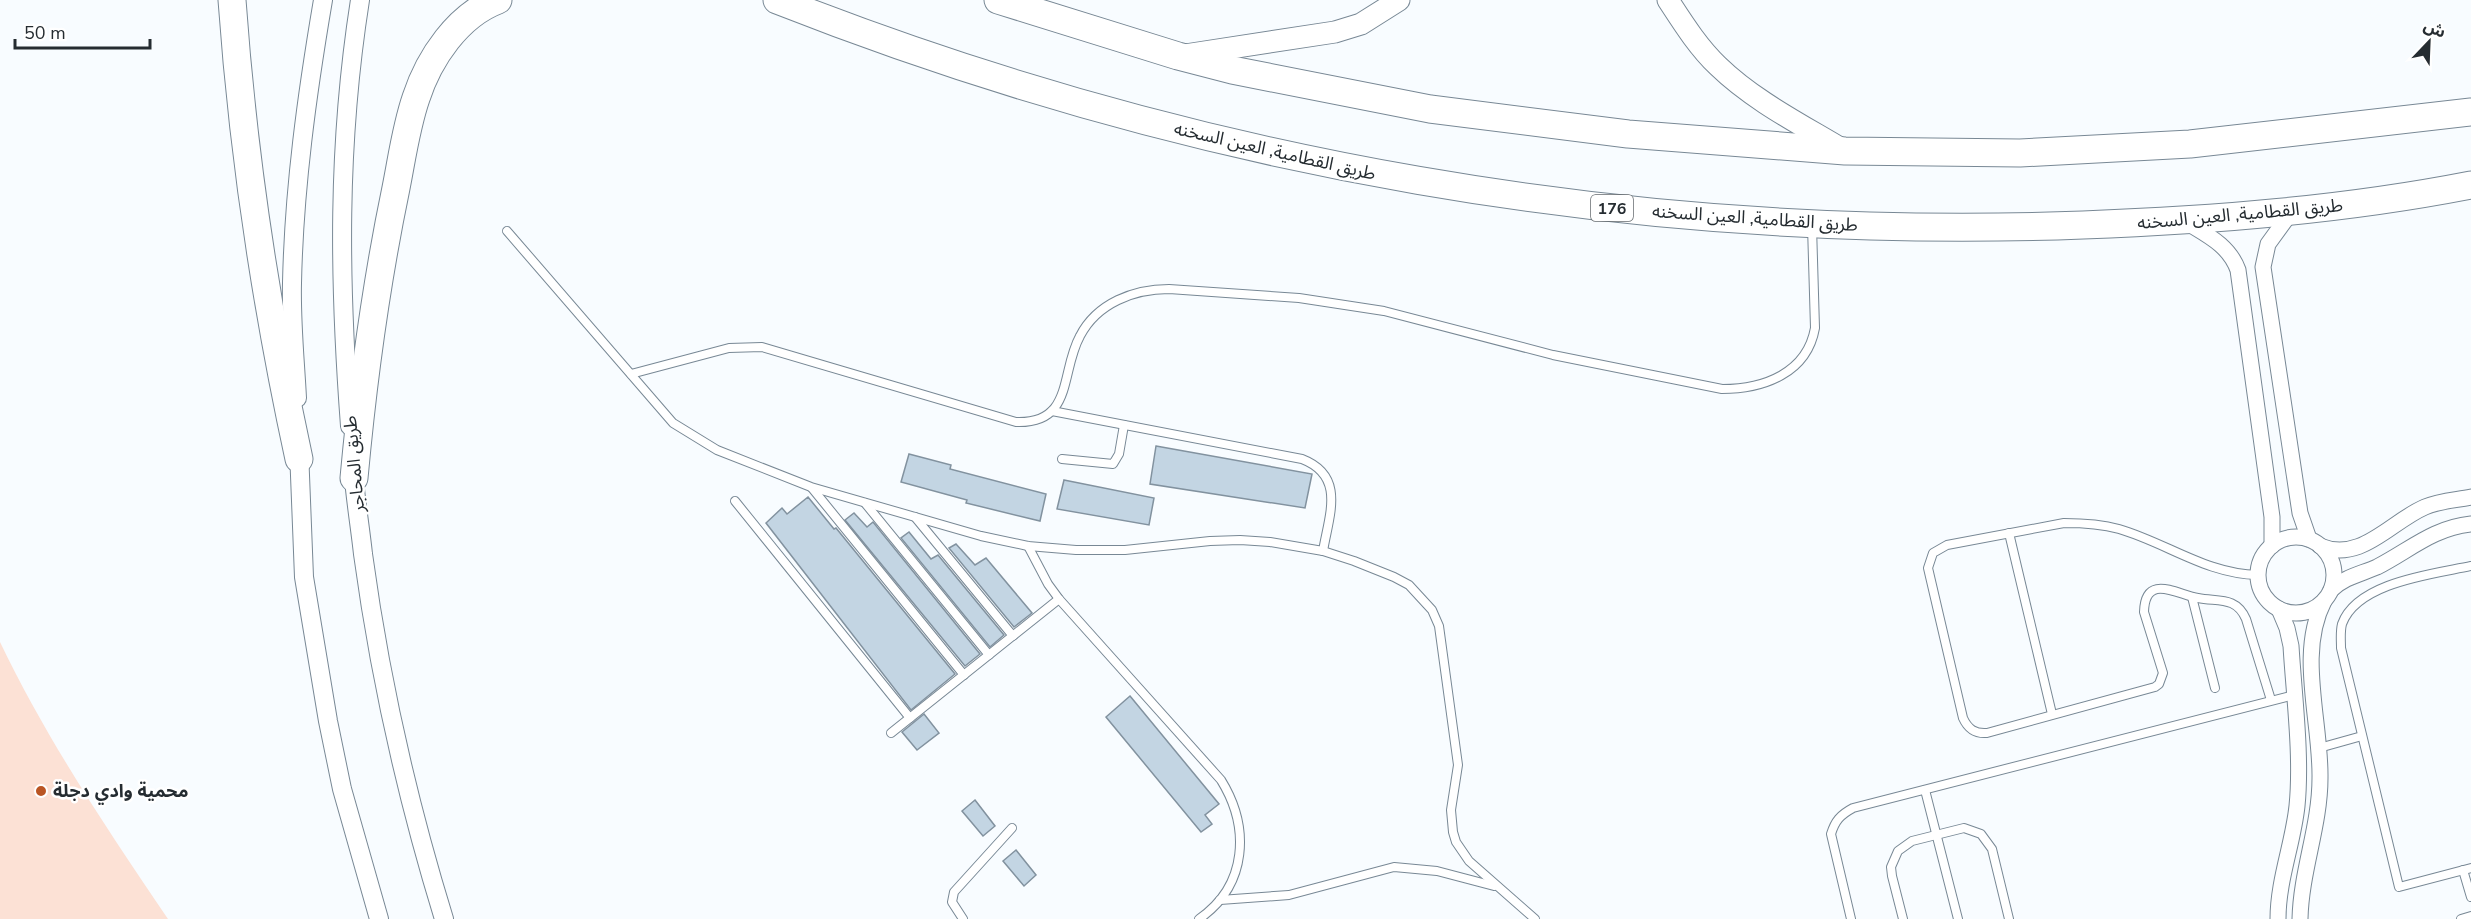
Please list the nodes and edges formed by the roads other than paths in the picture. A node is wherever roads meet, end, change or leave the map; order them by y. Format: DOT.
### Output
graph roads {
  1 [pos="232,0"];
  2 [pos="498,0"];
  3 [pos="777,0"];
  4 [pos="998,0"];
  5 [pos="1399,0"];
  6 [pos="1668,0"];
  7 [pos="322,5"];
  8 [pos="359,7"];
  9 [pos="468,7"];
  10 [pos="1178,56"];
  11 [pos="2471,112"];
  12 [pos="1845,151"];
  13 [pos="2471,185"];
  14 [pos="2292,211"];
  15 [pos="2185,221"];
  16 [pos="1812,224"];
  17 [pos="507,231"];
  18 [pos="631,374"];
  19 [pos="1052,411"];
  20 [pos="1124,425"];
  21 [pos="299,459"];
  22 [pos="1062,459"];
  23 [pos="354,478"];
  24 [pos="811,487"];
  25 [pos="2471,498"];
  26 [pos="735,501"];
  27 [pos="866,503"];
  28 [pos="915,517"];
  29 [pos="2471,524"];
  30 [pos="2009,533"];
  31 [pos="2314,543"];
  32 [pos="1028,546"];
  33 [pos="2272,546"];
  34 [pos="1323,551"];
  35 [pos="2471,566"];
  36 [pos="2258,574"];
  37 [pos="2328,596"];
  38 [pos="2192,597"];
  39 [pos="1059,599"];
  40 [pos="2279,609"];
  41 [pos="1013,636"];
  42 [pos="989,655"];
  43 [pos="964,675"];
  44 [pos="2215,688"];
  45 [pos="2294,695"];
  46 [pos="2271,700"];
  47 [pos="2052,714"];
  48 [pos="910,718"];
  49 [pos="891,733"];
  50 [pos="2362,736"];
  51 [pos="2319,748"];
  52 [pos="1925,790"];
  53 [pos="1012,828"];
  54 [pos="1936,835"];
  55 [pos="2467,869"];
  56 [pos="1500,888"];
  57 [pos="2471,897"];
  58 [pos="1220,900"];
  59 [pos="2471,916"];
  60 [pos="379,919"];
  61 [pos="444,919"];
  62 [pos="963,919"];
  63 [pos="1199,919"];
  64 [pos="1535,919"];
  65 [pos="1851,919"];
  66 [pos="1903,919"];
  67 [pos="1958,919"];
  68 [pos="2009,919"];
  69 [pos="2278,919"];
  70 [pos="2300,919"];
  71 [pos="2461,919"];
  1 -- 21 [label="highway"];
  2 -- 9 [label="highway"];
  3 -- 16 [label="highway, طريق القطامية, العين السخنه / 176"];
  4 -- 10 [label="highway"];
  5 -- 10 [label="main road"];
  6 -- 12 [label="main road"];
  7 -- 21 [label="street"];
  8 -- 23 [label="street, طريق المحاجر"];
  9 -- 23 [label="highway"];
  10 -- 12 [label="highway"];
  11 -- 12 [label="highway"];
  13 -- 14 [label="highway, طريق القطامية, العين السخنه / 176"];
  14 -- 15 [label="highway, طريق القطامية, العين السخنه / 176"];
  14 -- 31 [label="street"];
  15 -- 16 [label="highway, طريق القطامية, العين السخنه / 176"];
  15 -- 33 [label="street"];
  16 -- 19 [label="lane"];
  17 -- 18 [label="lane"];
  18 -- 19 [label="lane"];
  18 -- 24 [label="lane"];
  19 -- 20 [label="lane"];
  20 -- 22 [label="lane"];
  20 -- 34 [label="lane"];
  21 -- 60 [label="street"];
  23 -- 61 [label="street, طريق المحاجر"];
  24 -- 27 [label="lane"];
  24 -- 43 [label="lane"];
  25 -- 31 [label="street"];
  26 -- 48 [label="lane"];
  27 -- 28 [label="lane"];
  27 -- 42 [label="lane"];
  28 -- 32 [label="lane"];
  28 -- 41 [label="lane"];
  29 -- 37 [label="street"];
  30 -- 36 [label="lane"];
  30 -- 47 [label="lane"];
  30 -- 47 [label="lane"];
  31 -- 33 [label="street"];
  31 -- 37 [label="street"];
  32 -- 34 [label="lane"];
  32 -- 39 [label="lane"];
  33 -- 36 [label="street"];
  34 -- 56 [label="lane"];
  35 -- 50 [label="lane"];
  36 -- 40 [label="street"];
  37 -- 40 [label="street"];
  37 -- 51 [label="street"];
  38 -- 44 [label="lane"];
  38 -- 46 [label="lane"];
  38 -- 47 [label="lane"];
  39 -- 41 [label="lane"];
  39 -- 58 [label="lane"];
  40 -- 45 [label="street"];
  41 -- 42 [label="lane"];
  42 -- 43 [label="lane"];
  43 -- 48 [label="lane"];
  45 -- 46 [label="lane"];
  45 -- 69 [label="street"];
  46 -- 52 [label="lane"];
  48 -- 49 [label="lane"];
  50 -- 51 [label="lane"];
  50 -- 55 [label="lane"];
  51 -- 70 [label="street"];
  52 -- 54 [label="lane"];
  52 -- 65 [label="lane"];
  53 -- 62 [label="lane"];
  54 -- 66 [label="lane"];
  54 -- 67 [label="lane"];
  54 -- 68 [label="lane"];
  55 -- 57 [label="lane"];
  56 -- 58 [label="lane"];
  56 -- 64 [label="lane"];
  58 -- 63 [label="lane"];
  59 -- 71 [label="lane"];
}
